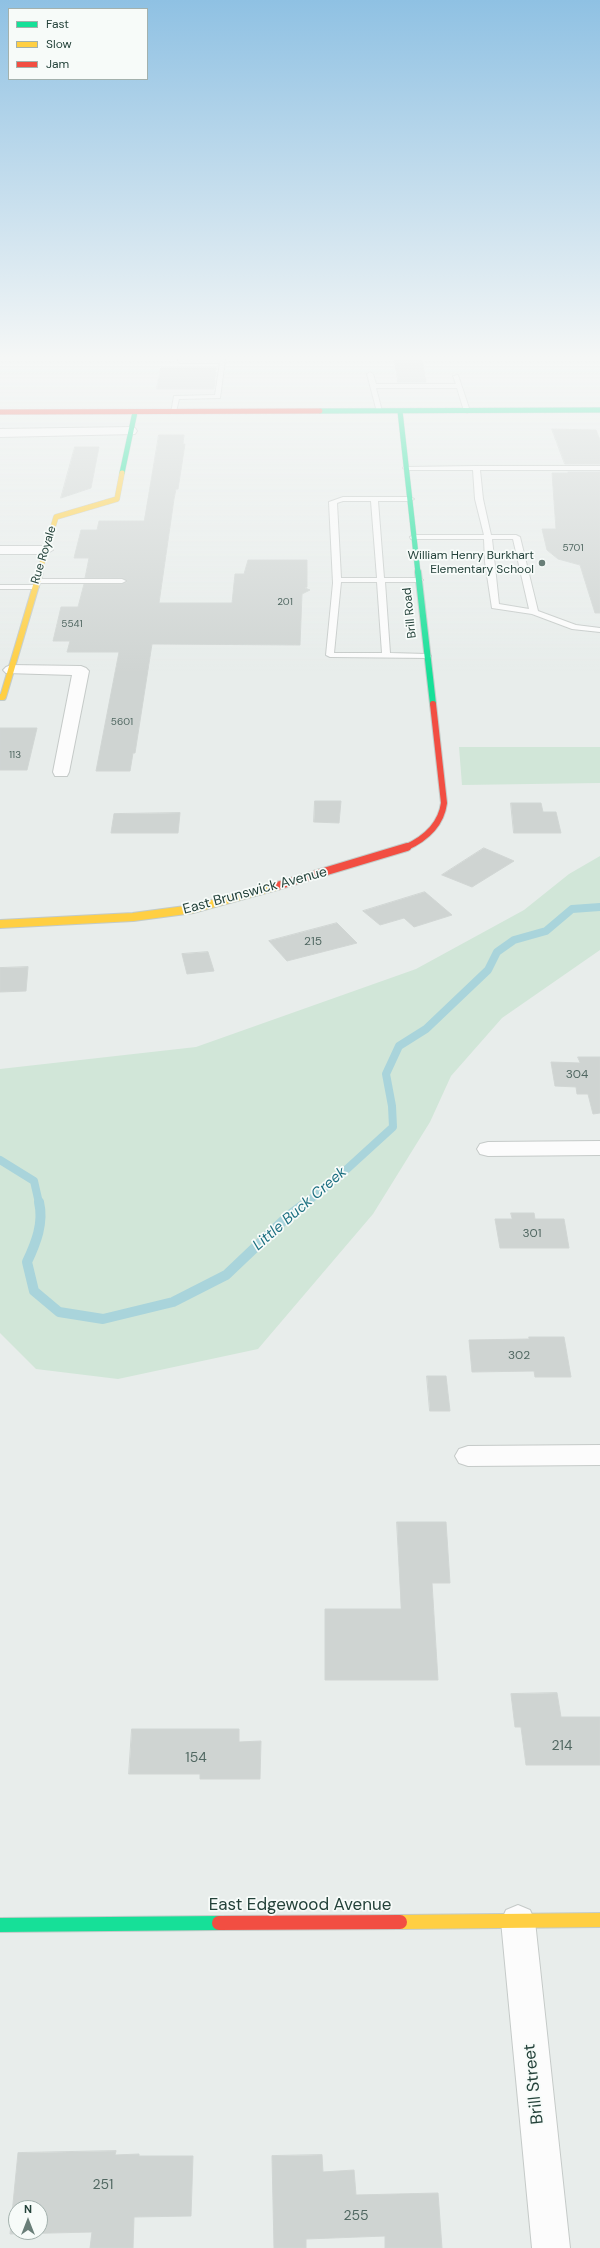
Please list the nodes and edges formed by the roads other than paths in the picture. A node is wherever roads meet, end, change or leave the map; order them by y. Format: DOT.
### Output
graph roads {
  1 [pos="124,465"];
  2 [pos="406,465"];
  3 [pos="406,468"];
  4 [pos="476,468"];
  5 [pos="600,468"];
  6 [pos="374,499"];
  7 [pos="410,499"];
  8 [pos="414,537"];
  9 [pos="488,537"];
  10 [pos="0,550"];
  11 [pos="46,550"];
  12 [pos="337,580"];
  13 [pos="382,580"];
  14 [pos="419,580"];
  15 [pos="122,581"];
  16 [pos="36,584"];
  17 [pos="0,587"];
  18 [pos="534,612"];
  19 [pos="600,630"];
  20 [pos="386,655"];
  21 [pos="427,656"];
  22 [pos="11,670"];
  23 [pos="0,697"];
  24 [pos="440,765"];
  25 [pos="61,772"];
  26 [pos="0,924"];
  27 [pos="600,1148"];
  28 [pos="488,1149"];
  29 [pos="600,1455"];
  30 [pos="468,1456"];
  31 [pos="600,1920"];
  32 [pos="518,1921"];
  33 [pos="0,1925"];
  34 [pos="551,2248"];
  1 -- 11 [label="street, Rue Royale"];
  2 -- 3 [label="street, Brill Road"];
  3 -- 4 [label="lane"];
  3 -- 7 [label="street, Brill Road"];
  4 -- 5 [label="lane"];
  4 -- 9 [label="lane"];
  6 -- 7 [label="lane"];
  6 -- 12 [label="lane"];
  6 -- 13 [label="lane"];
  7 -- 8 [label="street, Brill Road"];
  8 -- 9 [label="lane"];
  8 -- 14 [label="street, Brill Road"];
  9 -- 18 [label="lane"];
  9 -- 18 [label="lane"];
  10 -- 11 [label="street"];
  11 -- 16 [label="street, Rue Royale"];
  12 -- 13 [label="lane"];
  12 -- 20 [label="lane"];
  13 -- 14 [label="lane"];
  13 -- 20 [label="lane"];
  14 -- 21 [label="street, Brill Road"];
  15 -- 16 [label="lane"];
  16 -- 17 [label="lane"];
  16 -- 22 [label="street, Rue Royale"];
  18 -- 19 [label="lane"];
  20 -- 21 [label="lane"];
  21 -- 24 [label="street, Brill Road"];
  22 -- 23 [label="street, Rue Royale"];
  22 -- 25 [label="street"];
  24 -- 26 [label="street, East Brunswick Avenue"];
  27 -- 28 [label="street"];
  29 -- 30 [label="street"];
  31 -- 32 [label="street, East Edgewood Avenue"];
  32 -- 33 [label="street, East Edgewood Avenue"];
  32 -- 34 [label="street, Brill Street"];
}
